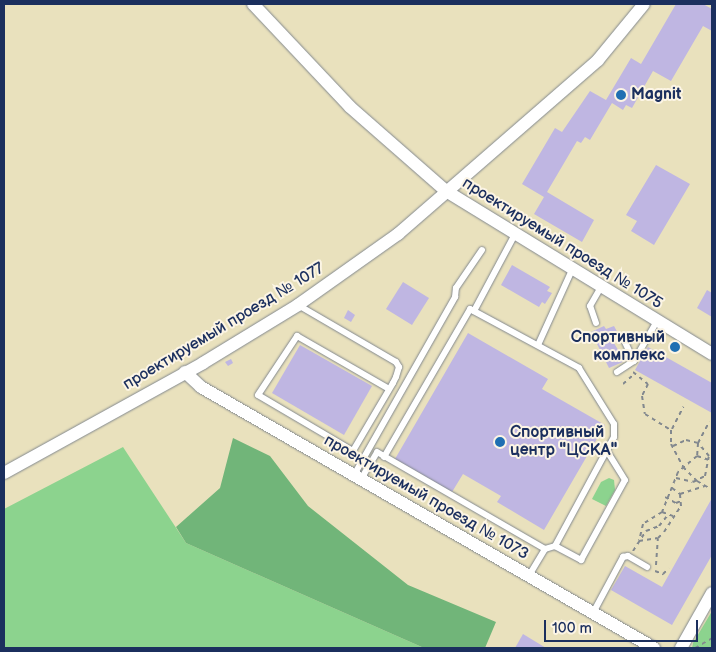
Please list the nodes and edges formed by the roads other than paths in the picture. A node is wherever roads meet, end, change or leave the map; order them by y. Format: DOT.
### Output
graph roads {
  1 [pos="253,4"];
  2 [pos="644,4"];
  3 [pos="446,191"];
  4 [pos="514,236"];
  5 [pos="482,250"];
  6 [pos="572,270"];
  7 [pos="601,287"];
  8 [pos="298,305"];
  9 [pos="474,311"];
  10 [pos="657,321"];
  11 [pos="596,323"];
  12 [pos="624,340"];
  13 [pos="538,345"];
  14 [pos="712,354"];
  15 [pos="632,363"];
  16 [pos="185,372"];
  17 [pos="617,372"];
  18 [pos="389,389"];
  19 [pos="607,450"];
  20 [pos="384,457"];
  21 [pos="4,472"];
  22 [pos="357,477"];
  23 [pos="555,546"];
  24 [pos="544,549"];
  25 [pos="648,568"];
  26 [pos="529,576"];
  27 [pos="712,593"];
  28 [pos="592,613"];
  29 [pos="654,648"];
  30 [pos="681,648"];
  1 -- 3 [label="street, проектируемый проезд № 1075"];
  2 -- 3 [label="street, проектируемый проезд № 1077"];
  3 -- 4 [label="street, проектируемый проезд № 1075"];
  3 -- 8 [label="street, проектируемый проезд № 1077"];
  4 -- 6 [label="street, проектируемый проезд № 1075"];
  4 -- 9 [label="lane"];
  5 -- 22 [label="lane"];
  6 -- 7 [label="street, проектируемый проезд № 1075"];
  6 -- 13 [label="lane"];
  7 -- 10 [label="street, проектируемый проезд № 1075"];
  7 -- 11 [label="lane"];
  8 -- 16 [label="street, проектируемый проезд № 1077"];
  8 -- 18 [label="lane"];
  9 -- 13 [label="lane"];
  9 -- 20 [label="lane"];
  10 -- 14 [label="street, проектируемый проезд № 1075"];
  10 -- 15 [label="lane"];
  12 -- 15 [label="lane"];
  13 -- 19 [label="lane"];
  15 -- 17 [label="lane"];
  16 -- 21 [label="street, проектируемый проезд № 1077"];
  16 -- 22 [label="street, проектируемый проезд № 1073"];
  18 -- 18 [label="lane"];
  19 -- 23 [label="lane"];
  19 -- 23 [label="lane"];
  20 -- 22 [label="lane"];
  20 -- 24 [label="lane"];
  22 -- 26 [label="street, проектируемый проезд № 1073"];
  23 -- 24 [label="lane"];
  24 -- 26 [label="lane"];
  25 -- 28 [label="lane"];
  26 -- 28 [label="street, проектируемый проезд № 1073"];
  27 -- 30 [label="street"];
  28 -- 29 [label="street, проектируемый проезд № 1073"];
}
